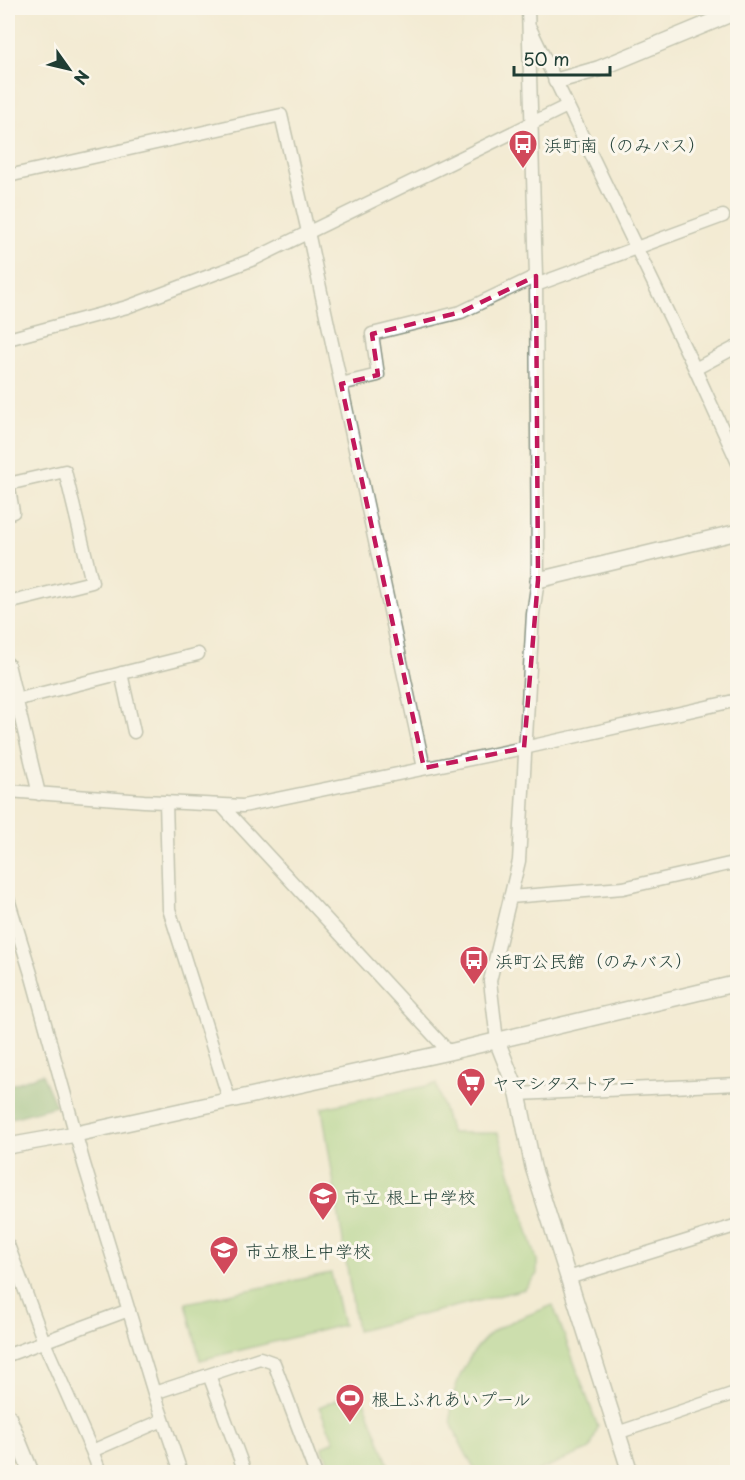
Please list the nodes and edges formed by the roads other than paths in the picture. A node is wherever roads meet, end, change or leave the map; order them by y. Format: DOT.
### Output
graph roads {
  1 [pos="528,8"];
  2 [pos="738,12"];
  3 [pos="529,24"];
  4 [pos="556,81"];
  5 [pos="567,106"];
  6 [pos="530,124"];
  7 [pos="8,176"];
  8 [pos="723,216"];
  9 [pos="309,232"];
  10 [pos="636,248"];
  11 [pos="536,281"];
  12 [pos="8,339"];
  13 [pos="738,346"];
  14 [pos="695,369"];
  15 [pos="341,384"];
  16 [pos="738,463"];
  17 [pos="8,483"];
  18 [pos="8,514"];
  19 [pos="738,532"];
  20 [pos="538,580"];
  21 [pos="8,603"];
  22 [pos="198,654"];
  23 [pos="8,664"];
  24 [pos="121,673"];
  25 [pos="15,700"];
  26 [pos="738,700"];
  27 [pos="134,732"];
  28 [pos="524,748"];
  29 [pos="424,768"];
  30 [pos="8,791"];
  31 [pos="39,794"];
  32 [pos="166,802"];
  33 [pos="220,805"];
  34 [pos="738,862"];
  35 [pos="510,897"];
  36 [pos="8,899"];
  37 [pos="10,913"];
  38 [pos="738,983"];
  39 [pos="497,1041"];
  40 [pos="449,1052"];
  41 [pos="738,1084"];
  42 [pos="518,1094"];
  43 [pos="229,1100"];
  44 [pos="76,1134"];
  45 [pos="8,1146"];
  46 [pos="738,1225"];
  47 [pos="8,1245"];
  48 [pos="568,1278"];
  49 [pos="129,1310"];
  50 [pos="44,1342"];
  51 [pos="8,1355"];
  52 [pos="208,1375"];
  53 [pos="738,1392"];
  54 [pos="154,1393"];
  55 [pos="8,1416"];
  56 [pos="163,1420"];
  57 [pos="617,1433"];
  58 [pos="92,1451"];
  59 [pos="31,1473"];
  60 [pos="100,1473"];
  61 [pos="181,1473"];
  62 [pos="245,1473"];
  63 [pos="315,1473"];
  64 [pos="630,1473"];
  1 -- 3 [label="street"];
  2 -- 4 [label="street"];
  3 -- 4 [label="street"];
  3 -- 6 [label="street"];
  4 -- 5 [label="street"];
  5 -- 6 [label="street"];
  5 -- 10 [label="street"];
  6 -- 9 [label="street"];
  6 -- 11 [label="street"];
  7 -- 9 [label="street"];
  8 -- 10 [label="street"];
  9 -- 12 [label="street"];
  9 -- 15 [label="street"];
  10 -- 11 [label="street"];
  10 -- 14 [label="street"];
  11 -- 15 [label="street"];
  11 -- 20 [label="street"];
  13 -- 14 [label="street"];
  14 -- 16 [label="street"];
  15 -- 29 [label="street"];
  17 -- 18 [label="street"];
  17 -- 21 [label="street"];
  19 -- 20 [label="street"];
  20 -- 28 [label="street"];
  22 -- 24 [label="street"];
  23 -- 25 [label="street"];
  24 -- 25 [label="street"];
  24 -- 27 [label="street"];
  25 -- 31 [label="street"];
  26 -- 28 [label="street"];
  28 -- 29 [label="street"];
  28 -- 35 [label="street"];
  29 -- 33 [label="street"];
  30 -- 31 [label="street"];
  31 -- 32 [label="street"];
  32 -- 33 [label="street"];
  32 -- 43 [label="street"];
  33 -- 40 [label="street"];
  34 -- 35 [label="street"];
  35 -- 39 [label="street"];
  36 -- 37 [label="street"];
  37 -- 44 [label="street"];
  38 -- 39 [label="street"];
  39 -- 40 [label="street"];
  39 -- 42 [label="street"];
  40 -- 43 [label="street"];
  41 -- 42 [label="street"];
  42 -- 48 [label="street"];
  43 -- 44 [label="street"];
  44 -- 45 [label="street"];
  44 -- 49 [label="street"];
  46 -- 48 [label="street"];
  47 -- 50 [label="street"];
  48 -- 57 [label="street"];
  49 -- 50 [label="street"];
  49 -- 54 [label="street"];
  50 -- 51 [label="street"];
  50 -- 58 [label="street"];
  52 -- 54 [label="street"];
  52 -- 62 [label="street"];
  52 -- 63 [label="street"];
  53 -- 57 [label="street"];
  54 -- 56 [label="street"];
  55 -- 59 [label="street"];
  56 -- 58 [label="street"];
  56 -- 61 [label="street"];
  57 -- 64 [label="street"];
  58 -- 60 [label="street"];
}
